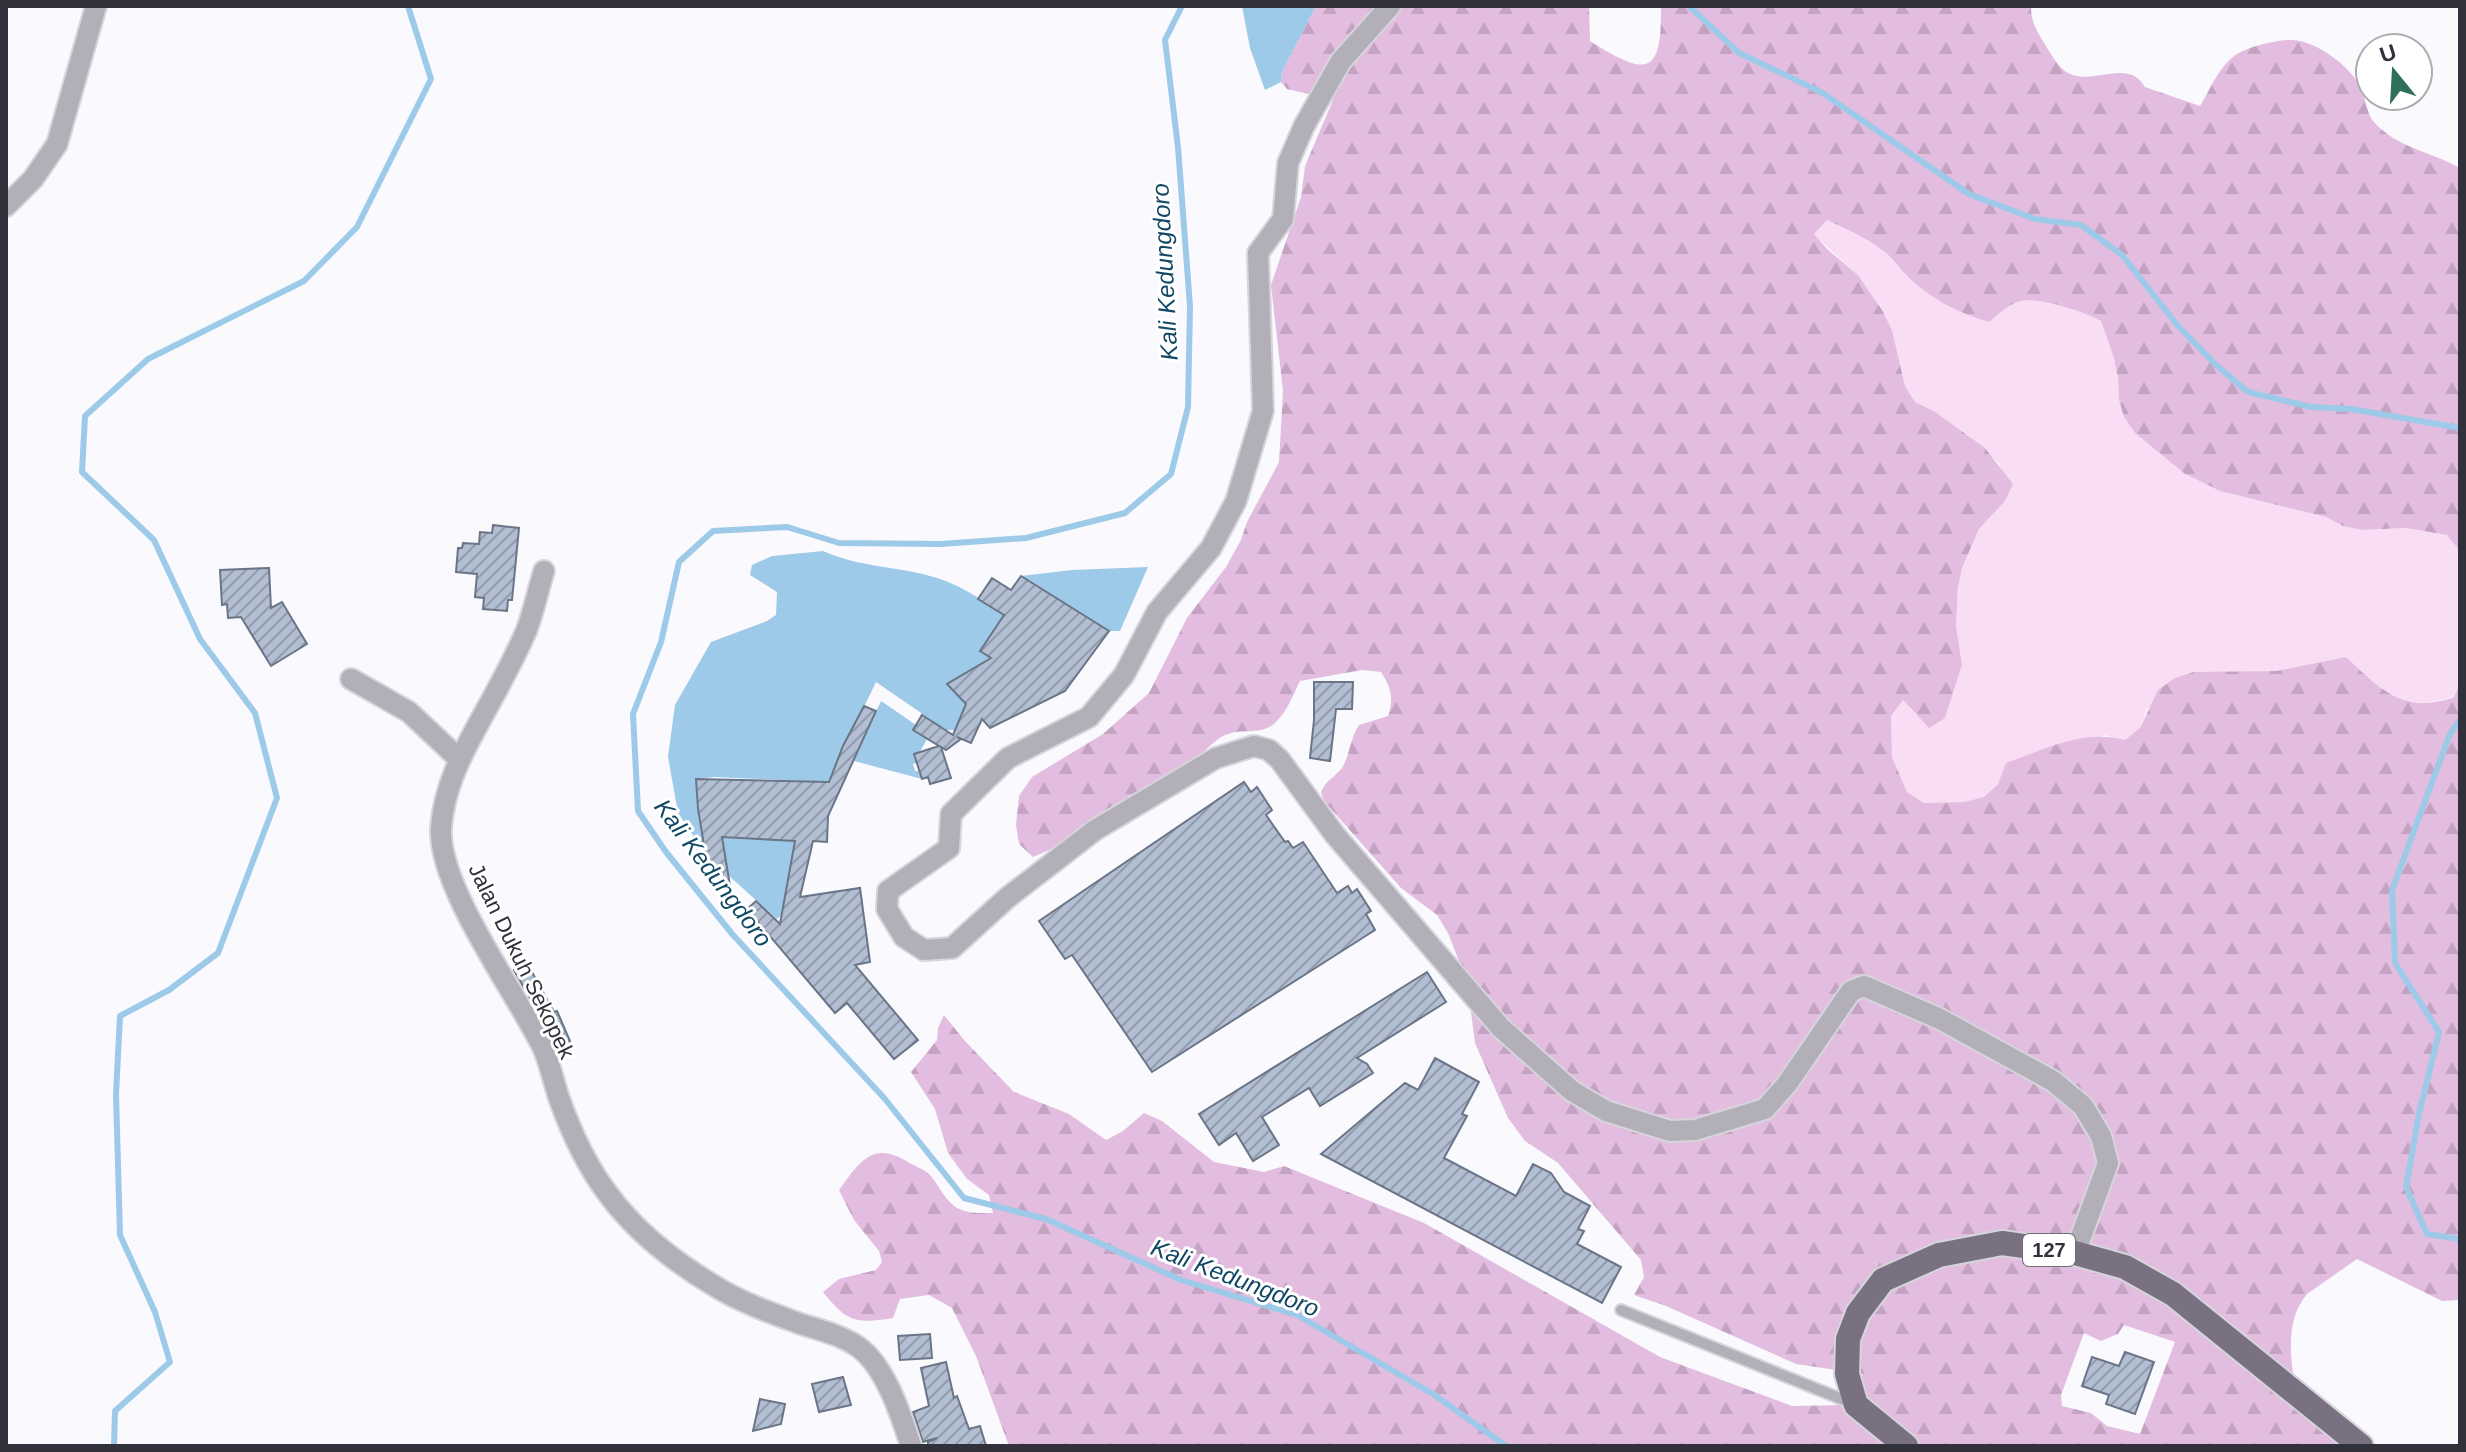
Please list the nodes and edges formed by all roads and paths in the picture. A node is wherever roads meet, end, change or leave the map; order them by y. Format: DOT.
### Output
graph roads {
  1 [pos="96,6"];
  2 [pos="1390,6"];
  3 [pos="6,206"];
  4 [pos="544,571"];
  5 [pos="351,679"];
  6 [pos="458,758"];
  7 [pos="2075,1253"];
  8 [pos="1621,1310"];
  9 [pos="1856,1405"];
  10 [pos="911,1446"];
  11 [pos="1906,1446"];
  12 [pos="2361,1446"];
  1 -- 3 [label="street"];
  2 -- 7 [label="street"];
  4 -- 6 [label="street, Jalan Dukuh Sekopek"];
  5 -- 6 [label="street"];
  6 -- 10 [label="street, Jalan Dukuh Sekopek"];
  7 -- 9 [label="main road, 127"];
  7 -- 12 [label="main road, 127"];
  8 -- 9 [label="lane"];
  9 -- 11 [label="main road"];
}
